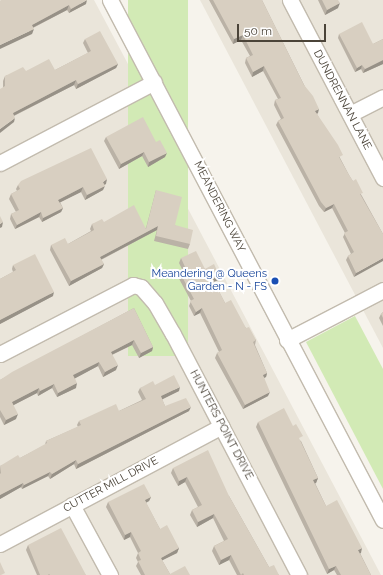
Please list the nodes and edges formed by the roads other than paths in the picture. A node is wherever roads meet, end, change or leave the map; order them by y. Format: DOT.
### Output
graph roads {
  1 [pos="110,0"];
  2 [pos="290,0"];
  3 [pos="154,82"];
  4 [pos="383,96"];
  5 [pos="350,114"];
  6 [pos="0,163"];
  7 [pos="383,178"];
  8 [pos="383,290"];
  9 [pos="288,340"];
  10 [pos="0,354"];
  11 [pos="222,426"];
  12 [pos="72,505"];
  13 [pos="383,520"];
  14 [pos="0,544"];
  15 [pos="110,575"];
  16 [pos="299,575"];
  1 -- 3 [label="street, MEANDERING WAY"];
  2 -- 5 [label="street, DUNDRENNAN LANE"];
  3 -- 6 [label="street"];
  3 -- 9 [label="street, MEANDERING WAY"];
  4 -- 5 [label="street"];
  5 -- 7 [label="street, DUNDRENNAN LANE"];
  8 -- 9 [label="street"];
  9 -- 13 [label="street, MEANDERING WAY"];
  10 -- 11 [label="street, HUNTERS POINT DRIVE"];
  11 -- 12 [label="street, CUTTER MILL DRIVE"];
  11 -- 16 [label="street, HUNTERS POINT DRIVE"];
  12 -- 14 [label="street, CUTTER MILL DRIVE"];
  12 -- 15 [label="street"];
}
